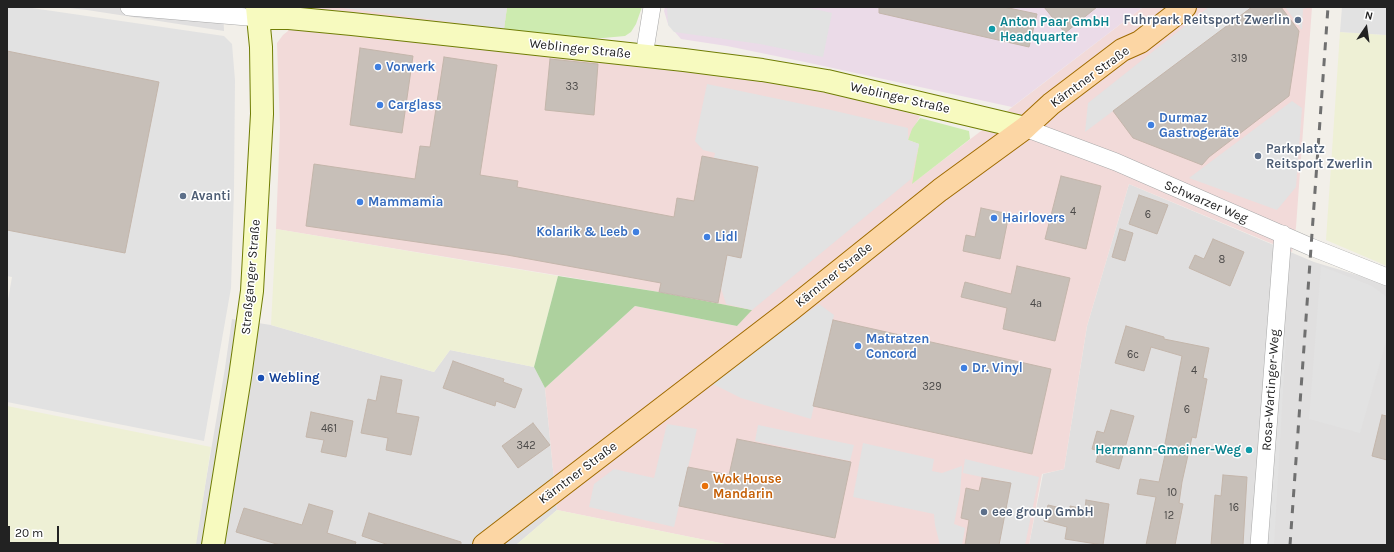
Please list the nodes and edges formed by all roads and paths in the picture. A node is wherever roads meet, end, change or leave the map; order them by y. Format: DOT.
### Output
graph roads {
  1 [pos="129,7"];
  2 [pos="652,7"];
  3 [pos="1185,7"];
  4 [pos="258,12"];
  5 [pos="644,56"];
  6 [pos="1025,128"];
  7 [pos="1283,234"];
  8 [pos="1387,277"];
  9 [pos="213,545"];
  10 [pos="484,545"];
  11 [pos="1259,545"];
  1 -- 4 [label="street, Weblinger Straße"];
  2 -- 5 [label="street"];
  3 -- 6 [label="main road, Kärntner Straße"];
  4 -- 5 [label="street, Weblinger Straße"];
  4 -- 9 [label="street, Straßganger Straße"];
  5 -- 6 [label="street, Weblinger Straße"];
  6 -- 7 [label="street, Schwarzer Weg"];
  6 -- 10 [label="main road, Kärntner Straße"];
  7 -- 8 [label="street, Schwarzer Weg"];
  7 -- 11 [label="street, Rosa-Wartinger-Weg"];
}
